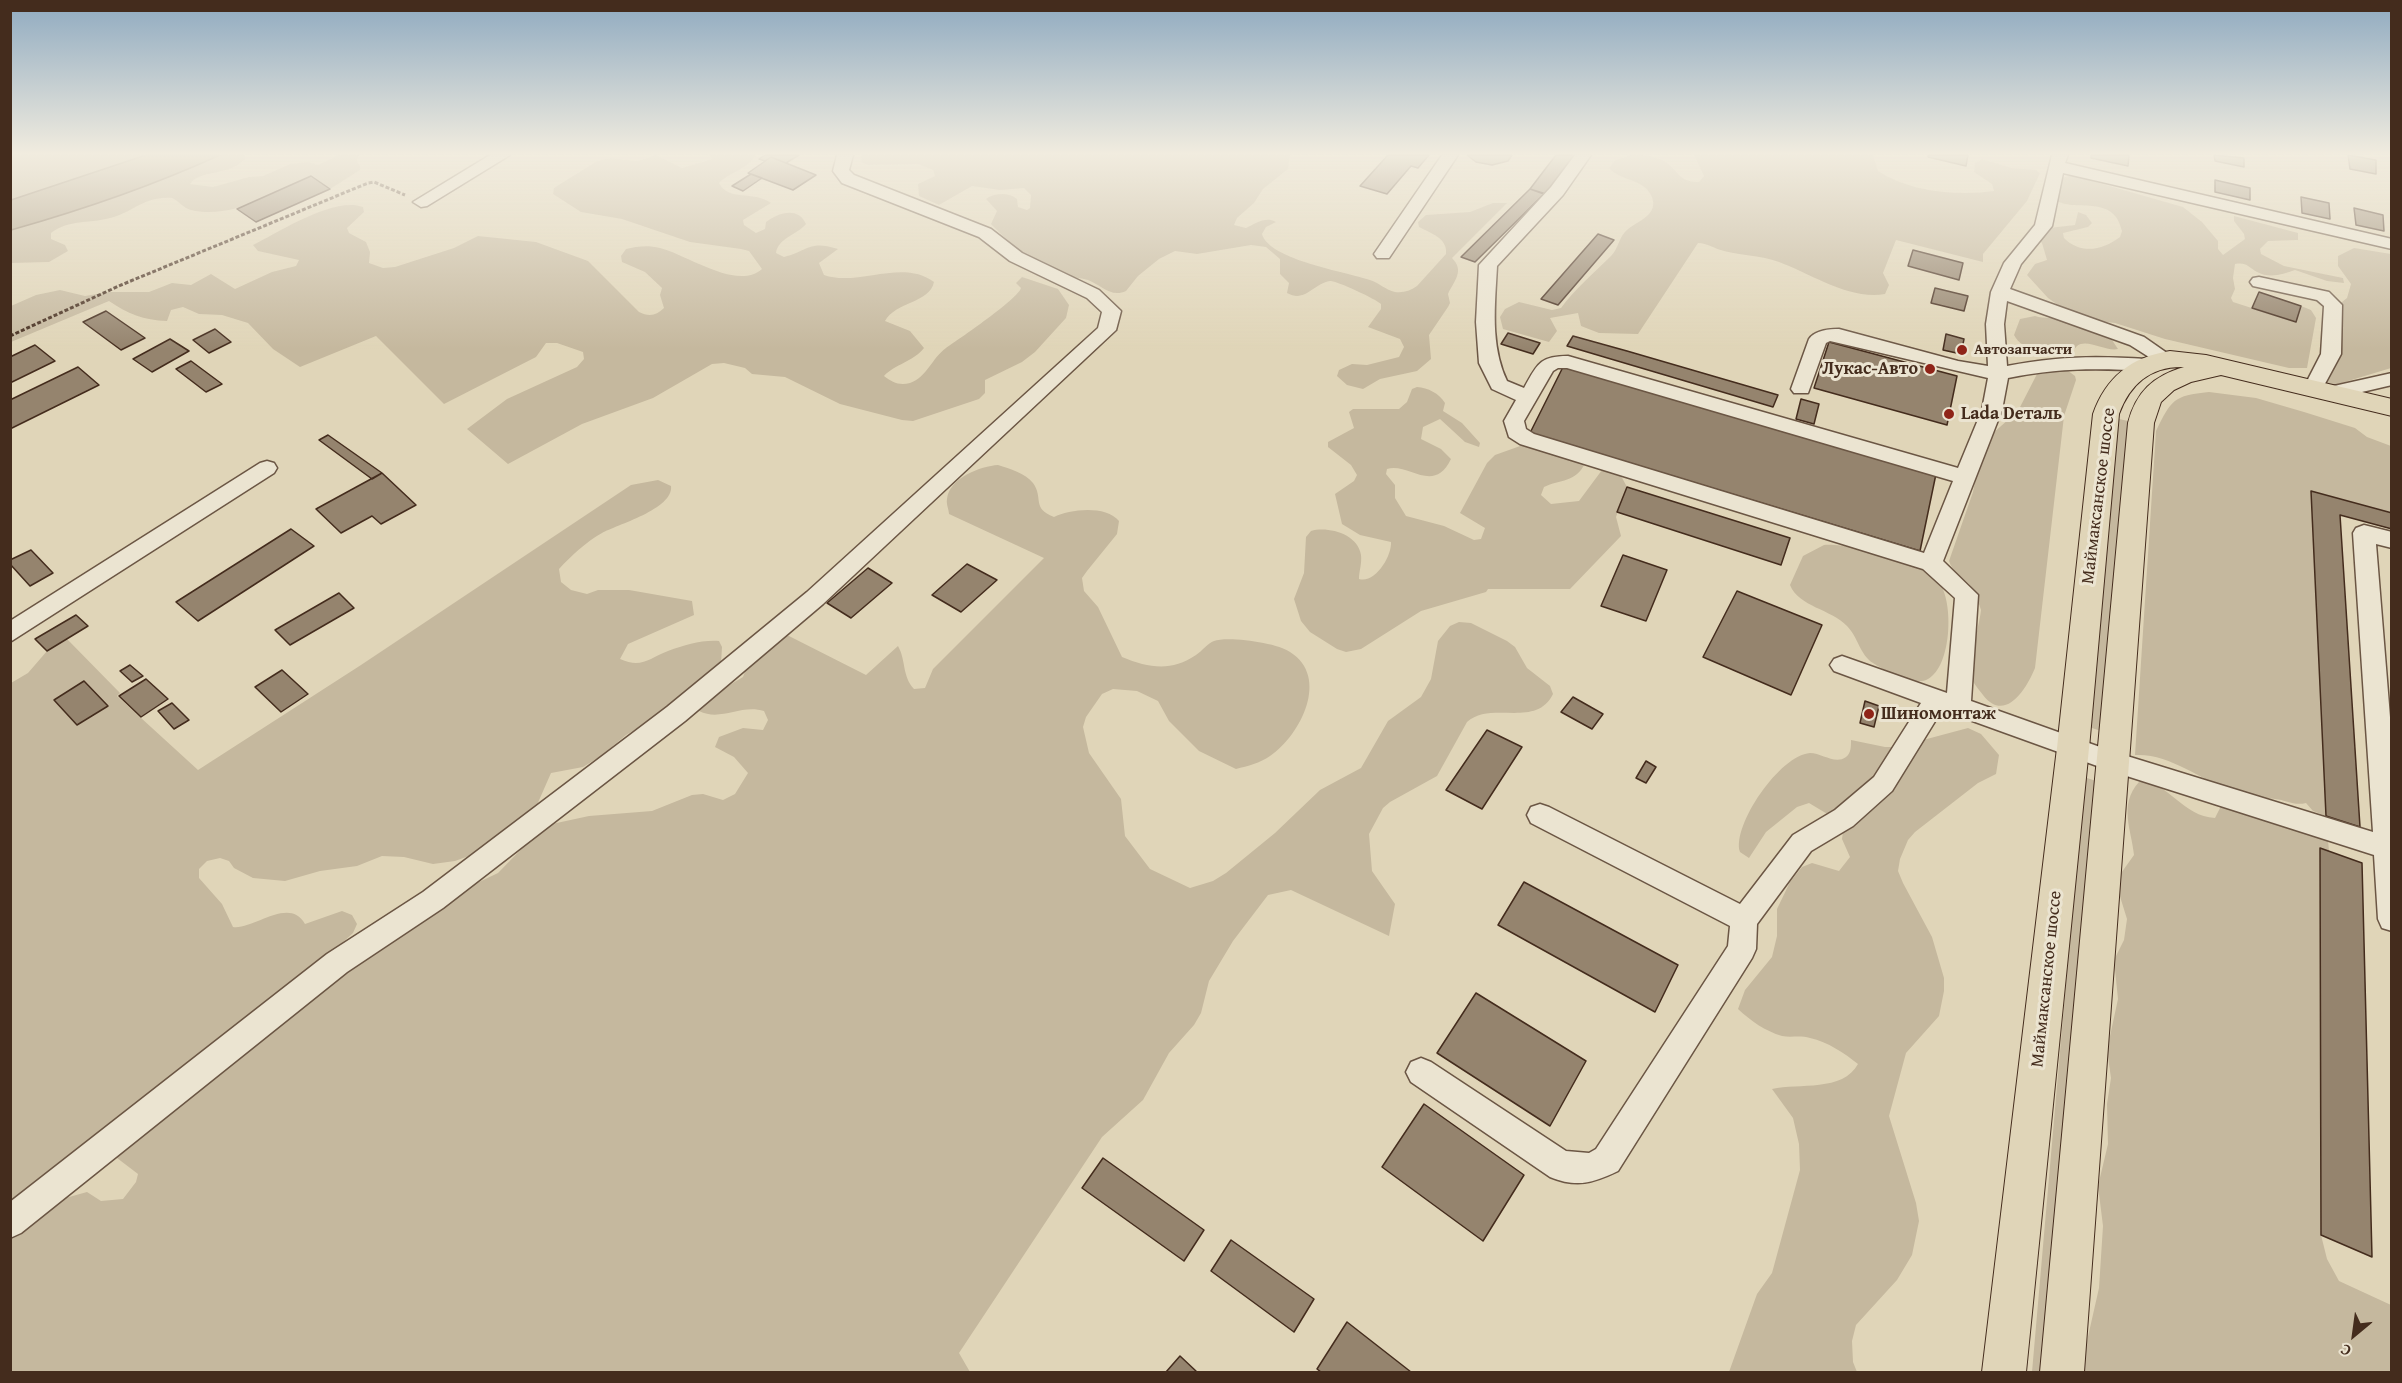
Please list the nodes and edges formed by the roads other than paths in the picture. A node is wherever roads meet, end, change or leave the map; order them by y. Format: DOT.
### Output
graph roads {
  1 [pos="951,220"];
  2 [pos="1406,220"];
  3 [pos="1530,220"];
  4 [pos="2044,220"];
  5 [pos="2293,220"];
  6 [pos="2391,244"];
  7 [pos="1383,254"];
  8 [pos="2259,282"];
  9 [pos="2000,292"];
  10 [pos="2157,363"];
  11 [pos="2236,370"];
  12 [pos="2000,374"];
  13 [pos="2391,379"];
  14 [pos="1801,389"];
  15 [pos="2322,391"];
  16 [pos="1529,398"];
  17 [pos="2391,408"];
  18 [pos="267,468"];
  19 [pos="1965,477"];
  20 [pos="2391,540"];
  21 [pos="1931,563"];
  22 [pos="10,633"];
  23 [pos="1842,665"];
  24 [pos="1947,703"];
  25 [pos="2073,748"];
  26 [pos="2110,762"];
  27 [pos="2387,798"];
  28 [pos="1540,815"];
  29 [pos="2390,848"];
  30 [pos="2391,919"];
  31 [pos="1744,920"];
  32 [pos="1421,1072"];
  33 [pos="10,1222"];
  34 [pos="2004,1372"];
  35 [pos="2062,1372"];
  1 -- 33 [label="street"];
  2 -- 7 [label="street"];
  3 -- 16 [label="street"];
  4 -- 9 [label="street"];
  5 -- 6 [label="street"];
  8 -- 15 [label="street"];
  9 -- 10 [label="street"];
  9 -- 12 [label="street"];
  10 -- 11 [label="main road"];
  10 -- 12 [label="street"];
  10 -- 25 [label="main road, Маймаксанское шоссе"];
  11 -- 15 [label="main road"];
  11 -- 26 [label="main road, Маймаксанское шоссе"];
  12 -- 14 [label="street"];
  12 -- 19 [label="street"];
  13 -- 15 [label="street"];
  15 -- 17 [label="main road"];
  16 -- 19 [label="street"];
  16 -- 21 [label="street"];
  18 -- 22 [label="street"];
  19 -- 21 [label="street"];
  20 -- 27 [label="street"];
  21 -- 24 [label="street"];
  23 -- 24 [label="street"];
  24 -- 25 [label="street"];
  24 -- 31 [label="street"];
  25 -- 26 [label="street"];
  25 -- 34 [label="main road, Маймаксанское шоссе"];
  26 -- 29 [label="street"];
  26 -- 35 [label="main road, Маймаксанское шоссе"];
  27 -- 29 [label="street"];
  28 -- 31 [label="street"];
  29 -- 30 [label="street"];
  31 -- 32 [label="street"];
}
